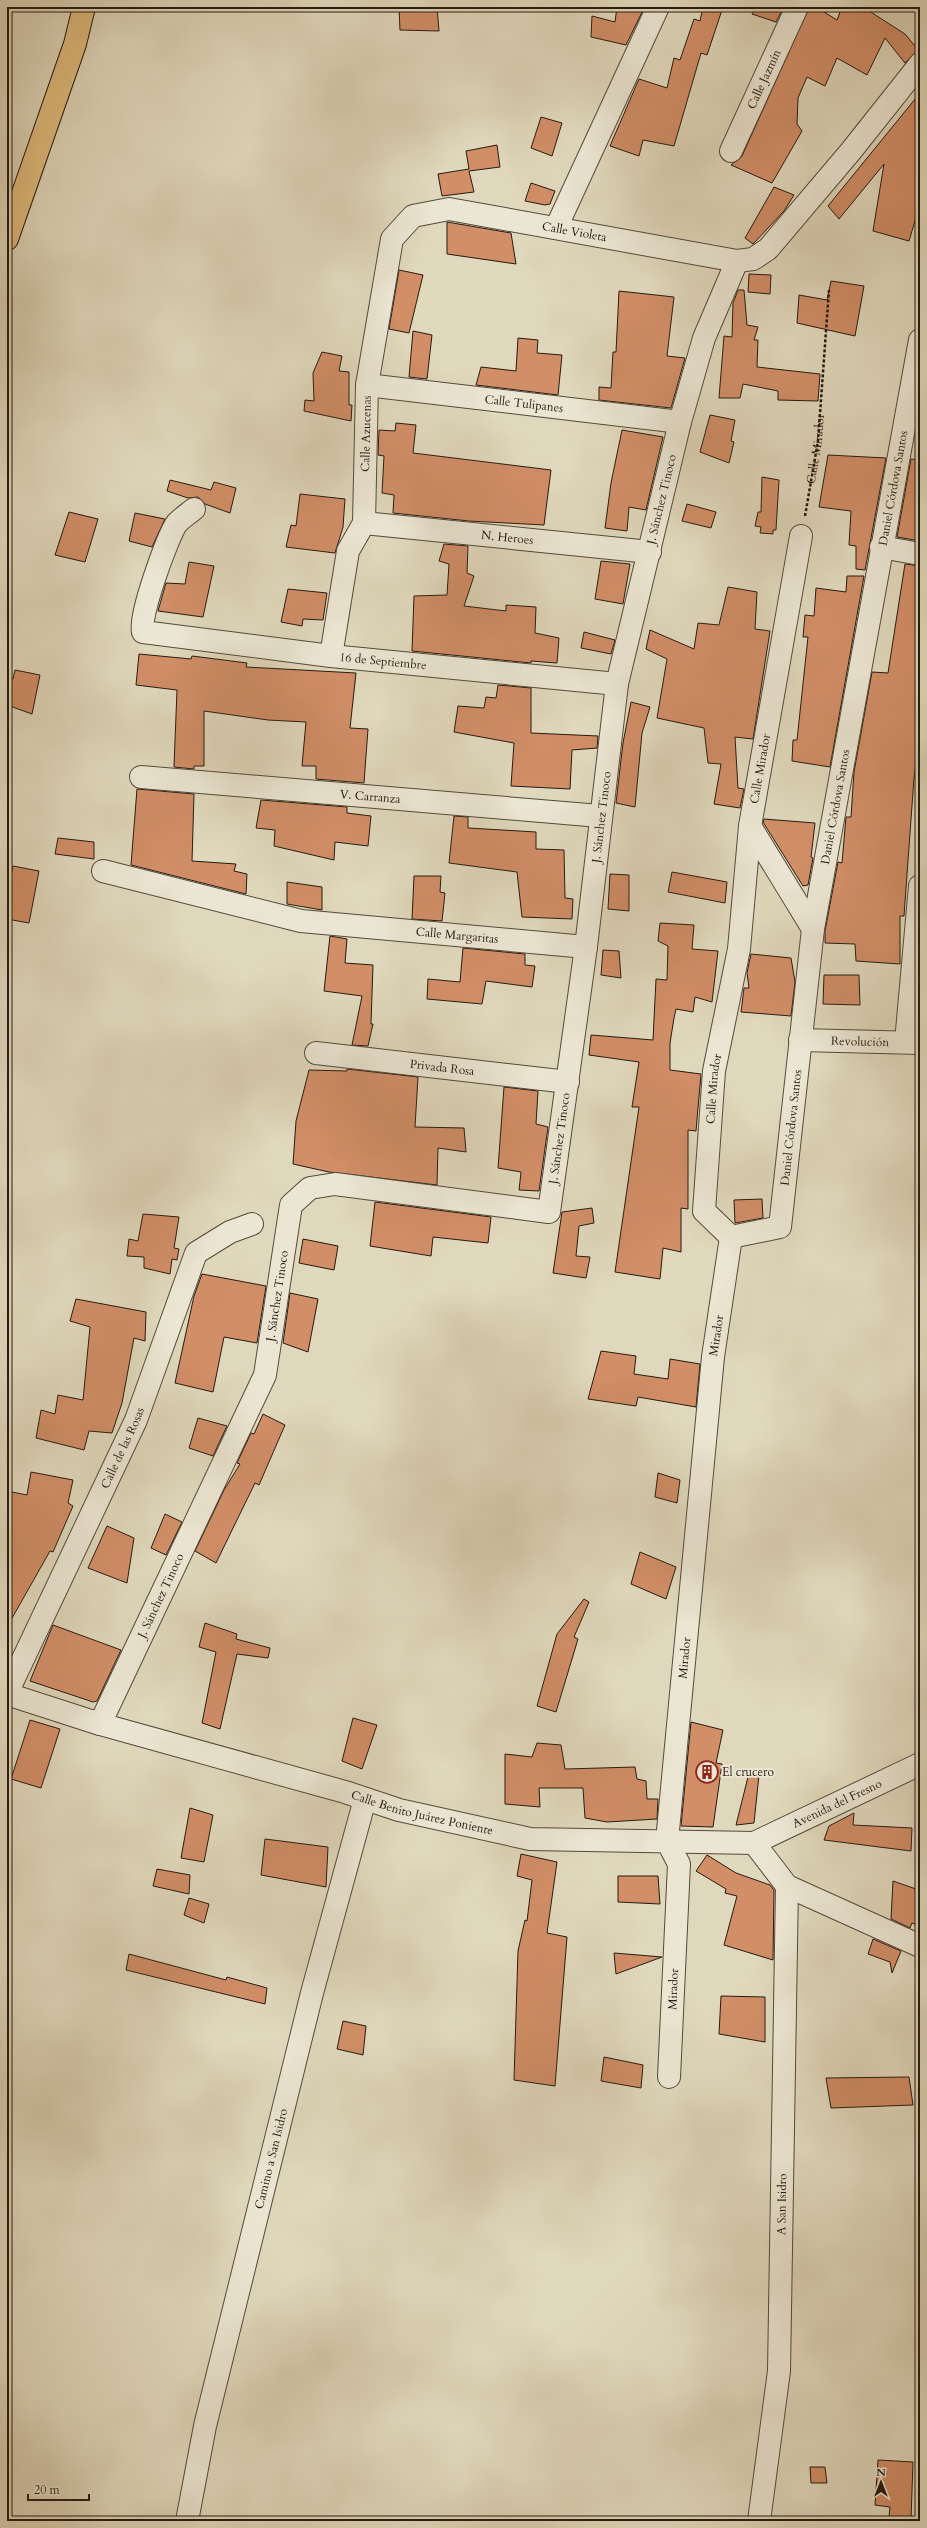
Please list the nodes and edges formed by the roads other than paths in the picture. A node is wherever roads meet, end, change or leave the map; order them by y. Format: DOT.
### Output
graph roads {
  1 [pos="84,7"];
  2 [pos="658,7"];
  3 [pos="797,7"];
  4 [pos="920,64"];
  5 [pos="731,152"];
  6 [pos="413,216"];
  7 [pos="556,228"];
  8 [pos="7,239"];
  9 [pos="737,261"];
  10 [pos="920,340"];
  11 [pos="367,385"];
  12 [pos="912,417"];
  13 [pos="680,422"];
  14 [pos="194,509"];
  15 [pos="364,523"];
  16 [pos="801,536"];
  17 [pos="881,547"];
  18 [pos="650,552"];
  19 [pos="920,554"];
  20 [pos="331,656"];
  21 [pos="617,684"];
  22 [pos="141,777"];
  23 [pos="600,816"];
  24 [pos="750,826"];
  25 [pos="103,871"];
  26 [pos="920,886"];
  27 [pos="813,929"];
  28 [pos="586,947"];
  29 [pos="800,1040"];
  30 [pos="913,1043"];
  31 [pos="316,1053"];
  32 [pos="568,1082"];
  33 [pos="252,1224"];
  34 [pos="731,1237"];
  35 [pos="7,1693"];
  36 [pos="100,1724"];
  37 [pos="920,1764"];
  38 [pos="365,1799"];
  39 [pos="667,1841"];
  40 [pos="754,1843"];
  41 [pos="787,1886"];
  42 [pos="920,1946"];
  43 [pos="669,2077"];
  44 [pos="188,2521"];
  45 [pos="759,2521"];
  1 -- 8 [label="main road"];
  2 -- 7 [label="street"];
  3 -- 5 [label="street, Calle Jazmín"];
  4 -- 9 [label="street"];
  6 -- 7 [label="street, Calle Violeta"];
  6 -- 11 [label="street, Calle Azucenas"];
  7 -- 9 [label="street, Calle Violeta"];
  9 -- 13 [label="street, J. Sánchez Tinoco"];
  10 -- 12 [label="street, Daniel Córdova Santos"];
  11 -- 13 [label="street, Calle Tulipanes"];
  11 -- 15 [label="street, Calle Azucenas"];
  12 -- 17 [label="street, Daniel Córdova Santos"];
  13 -- 18 [label="street, J. Sánchez Tinoco"];
  14 -- 20 [label="street, 16 de Septiembre"];
  15 -- 18 [label="street, N. Heroes"];
  15 -- 20 [label="street, Calle Azucenas"];
  16 -- 24 [label="street, Calle Mirador"];
  17 -- 19 [label="street"];
  17 -- 27 [label="street, Daniel Córdova Santos"];
  18 -- 21 [label="street, J. Sánchez Tinoco"];
  20 -- 21 [label="street, 16 de Septiembre"];
  21 -- 23 [label="street, J. Sánchez Tinoco"];
  22 -- 23 [label="street, V. Carranza"];
  23 -- 28 [label="street, J. Sánchez Tinoco"];
  24 -- 27 [label="street"];
  24 -- 34 [label="street, Calle Mirador"];
  25 -- 28 [label="street, Calle Margaritas"];
  26 -- 30 [label="street"];
  27 -- 29 [label="street, Daniel Córdova Santos"];
  28 -- 32 [label="street, J. Sánchez Tinoco"];
  29 -- 30 [label="street, Revolución"];
  29 -- 34 [label="street, Daniel Córdova Santos"];
  31 -- 32 [label="street, Privada Rosa"];
  32 -- 36 [label="street, J. Sánchez Tinoco"];
  33 -- 35 [label="street, Calle de las Rosas"];
  34 -- 39 [label="street, Mirador"];
  35 -- 36 [label="street, Calle Benito Juárez Poniente"];
  36 -- 38 [label="street, Calle Benito Juárez Poniente"];
  37 -- 40 [label="street, Avenida del Fresno"];
  38 -- 39 [label="street, Calle Benito Juárez Poniente"];
  38 -- 44 [label="street, Camino a San Isidro"];
  39 -- 40 [label="street, Calle Benito Juárez Poniente"];
  39 -- 43 [label="street, Mirador"];
  40 -- 41 [label="street"];
  41 -- 42 [label="street"];
  41 -- 45 [label="street, A San Isidro"];
}
